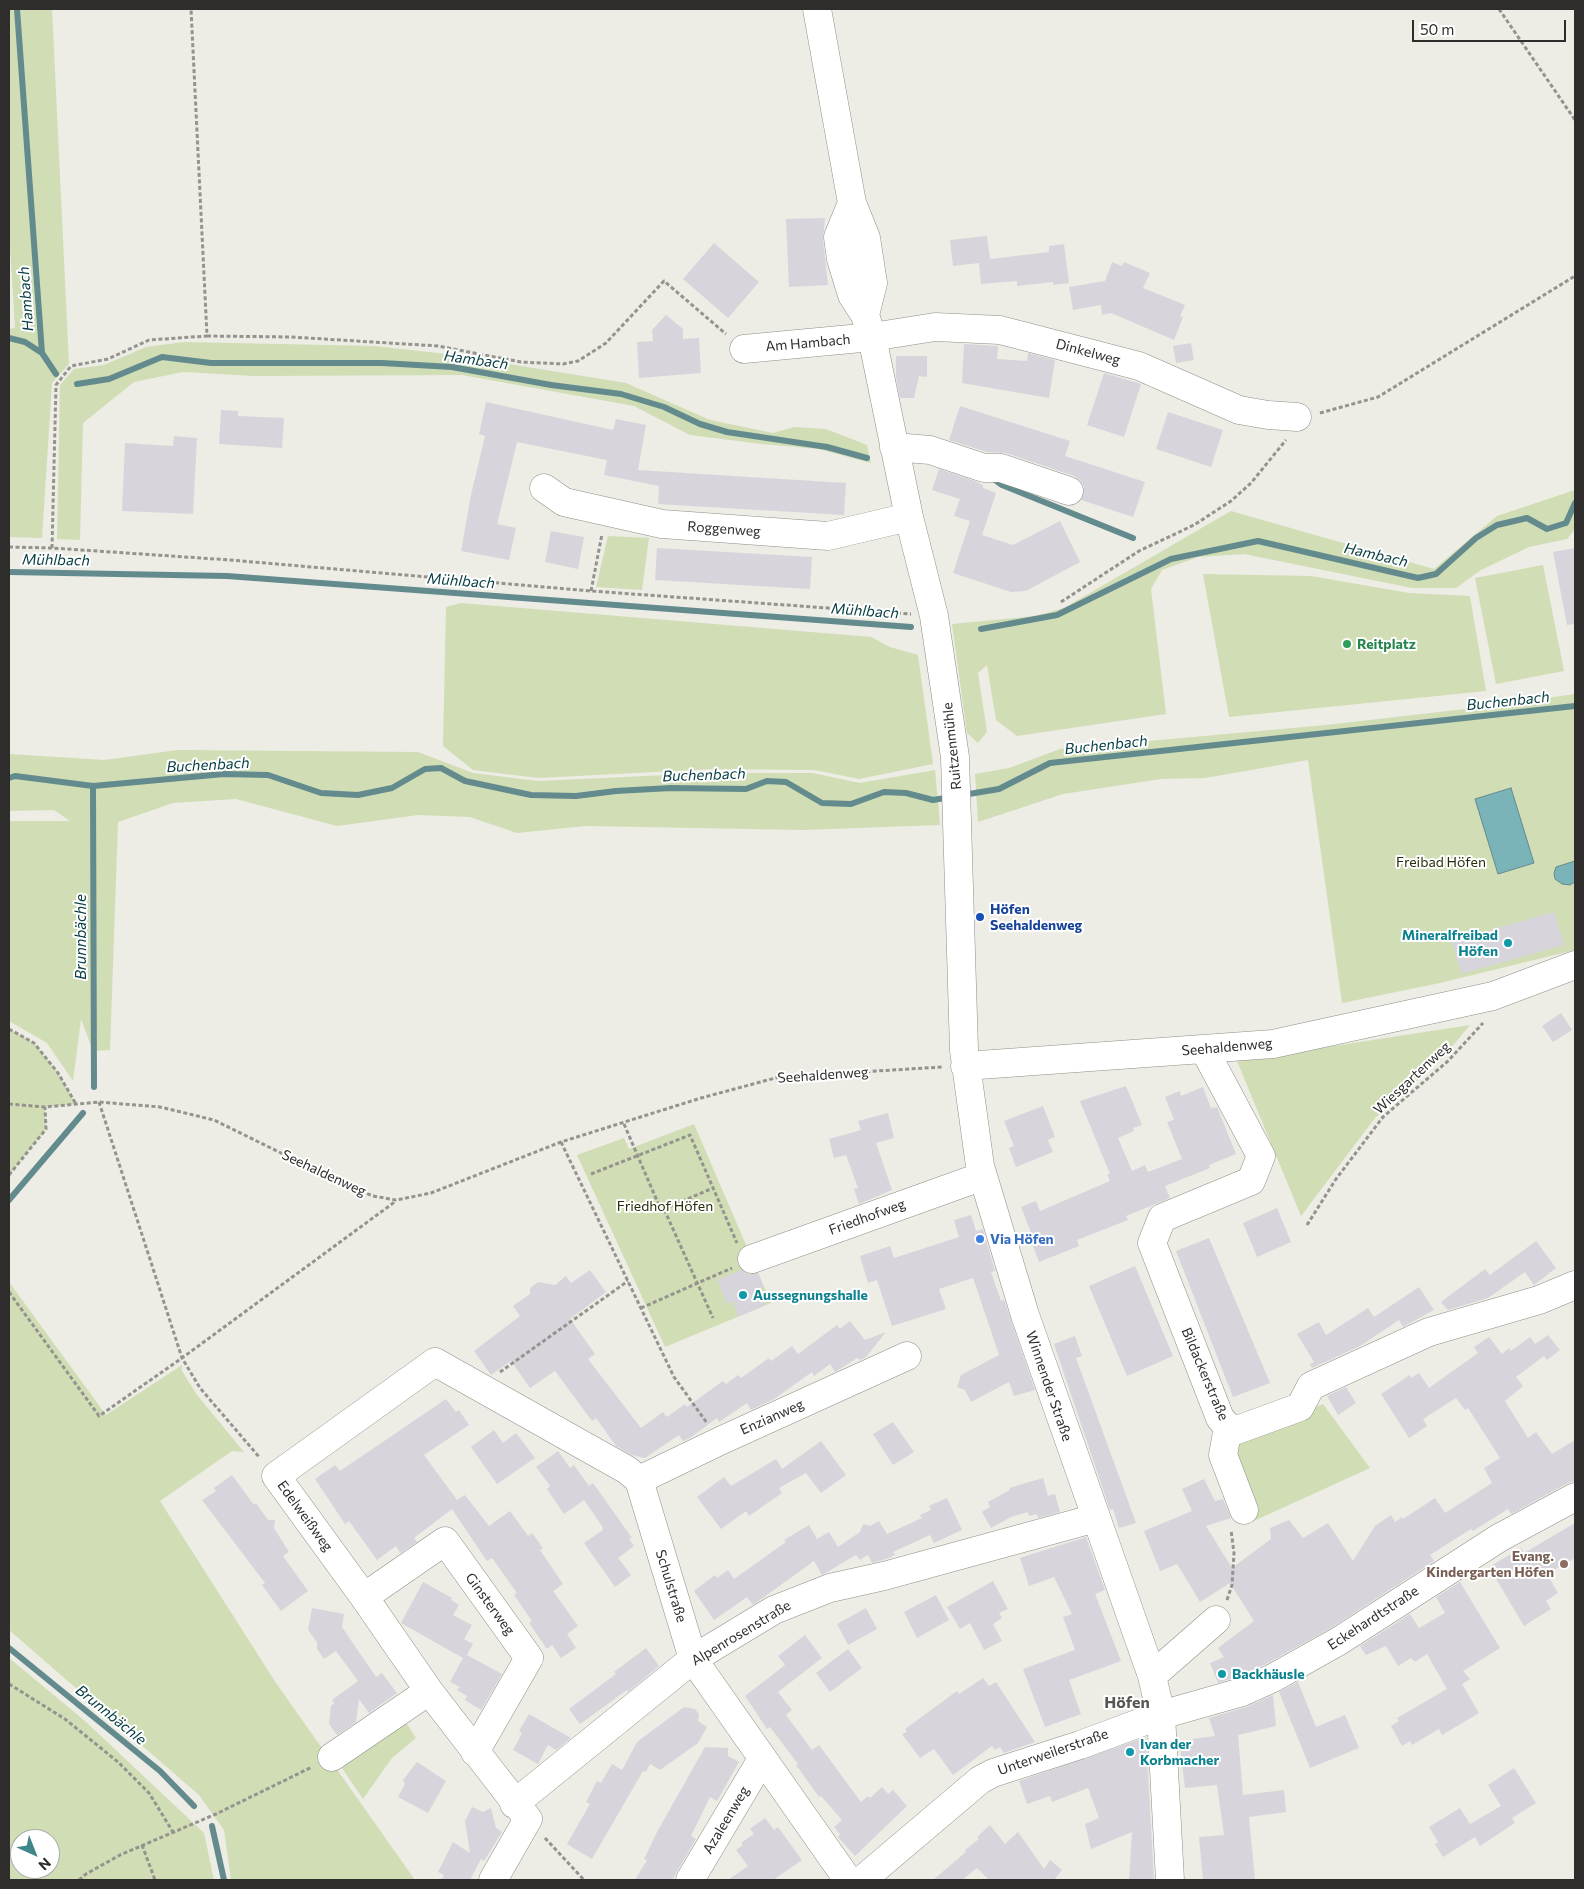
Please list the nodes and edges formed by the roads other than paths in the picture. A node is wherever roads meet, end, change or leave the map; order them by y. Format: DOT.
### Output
graph roads {
  1 [pos="816,11"];
  2 [pos="868,326"];
  3 [pos="744,350"];
  4 [pos="1297,417"];
  5 [pos="894,447"];
  6 [pos="544,488"];
  7 [pos="1069,491"];
  8 [pos="909,517"];
  9 [pos="1575,965"];
  10 [pos="1204,1049"];
  11 [pos="965,1058"];
  12 [pos="983,1176"];
  13 [pos="748,1261"];
  14 [pos="1575,1285"];
  15 [pos="907,1356"];
  16 [pos="1228,1427"];
  17 [pos="640,1480"];
  18 [pos="1575,1497"];
  19 [pos="1244,1510"];
  20 [pos="1096,1518"];
  21 [pos="364,1597"];
  22 [pos="1216,1620"];
  23 [pos="693,1660"];
  24 [pos="1152,1676"];
  25 [pos="429,1691"];
  26 [pos="1161,1715"];
  27 [pos="475,1752"];
  28 [pos="332,1757"];
  29 [pos="762,1759"];
  30 [pos="521,1812"];
  31 [pos="493,1880"];
  32 [pos="690,1880"];
  33 [pos="848,1880"];
  34 [pos="862,1880"];
  35 [pos="1170,1880"];
  1 -- 2 [label="street"];
  2 -- 3 [label="street, Am Hambach"];
  2 -- 4 [label="street, Dinkelweg"];
  2 -- 5 [label="street, Ruitzenmühle"];
  5 -- 7 [label="street"];
  5 -- 8 [label="street, Ruitzenmühle"];
  6 -- 8 [label="street, Roggenweg"];
  8 -- 11 [label="street, Ruitzenmühle"];
  9 -- 10 [label="street, Seehaldenweg"];
  10 -- 11 [label="street, Seehaldenweg"];
  10 -- 16 [label="street, Bildackerstraße"];
  11 -- 12 [label="street, Winnender Straße"];
  12 -- 13 [label="street, Friedhofweg"];
  12 -- 20 [label="street, Winnender Straße"];
  14 -- 16 [label="street, Bildackerstraße"];
  15 -- 17 [label="street, Enzianweg"];
  16 -- 19 [label="street"];
  17 -- 21 [label="street, Edelweißweg"];
  17 -- 23 [label="street, Schulstraße"];
  18 -- 26 [label="street, Eckehardtstraße"];
  20 -- 23 [label="street, Alpenrosenstraße"];
  20 -- 24 [label="street, Winnender Straße"];
  21 -- 25 [label="street, Edelweißweg"];
  21 -- 27 [label="street, Ginsterweg"];
  22 -- 24 [label="street"];
  23 -- 29 [label="street, Schulstraße"];
  23 -- 30 [label="street, Alpenrosenstraße"];
  24 -- 26 [label="street, Winnender Straße"];
  25 -- 27 [label="street, Edelweißweg"];
  25 -- 28 [label="street"];
  26 -- 34 [label="street, Unterweilerstraße"];
  26 -- 35 [label="street, Winnender Straße"];
  27 -- 30 [label="street, Edelweißweg"];
  29 -- 32 [label="street, Azaleenweg"];
  29 -- 33 [label="street, Schulstraße"];
  30 -- 31 [label="street, Alpenrosenstraße"];
}
